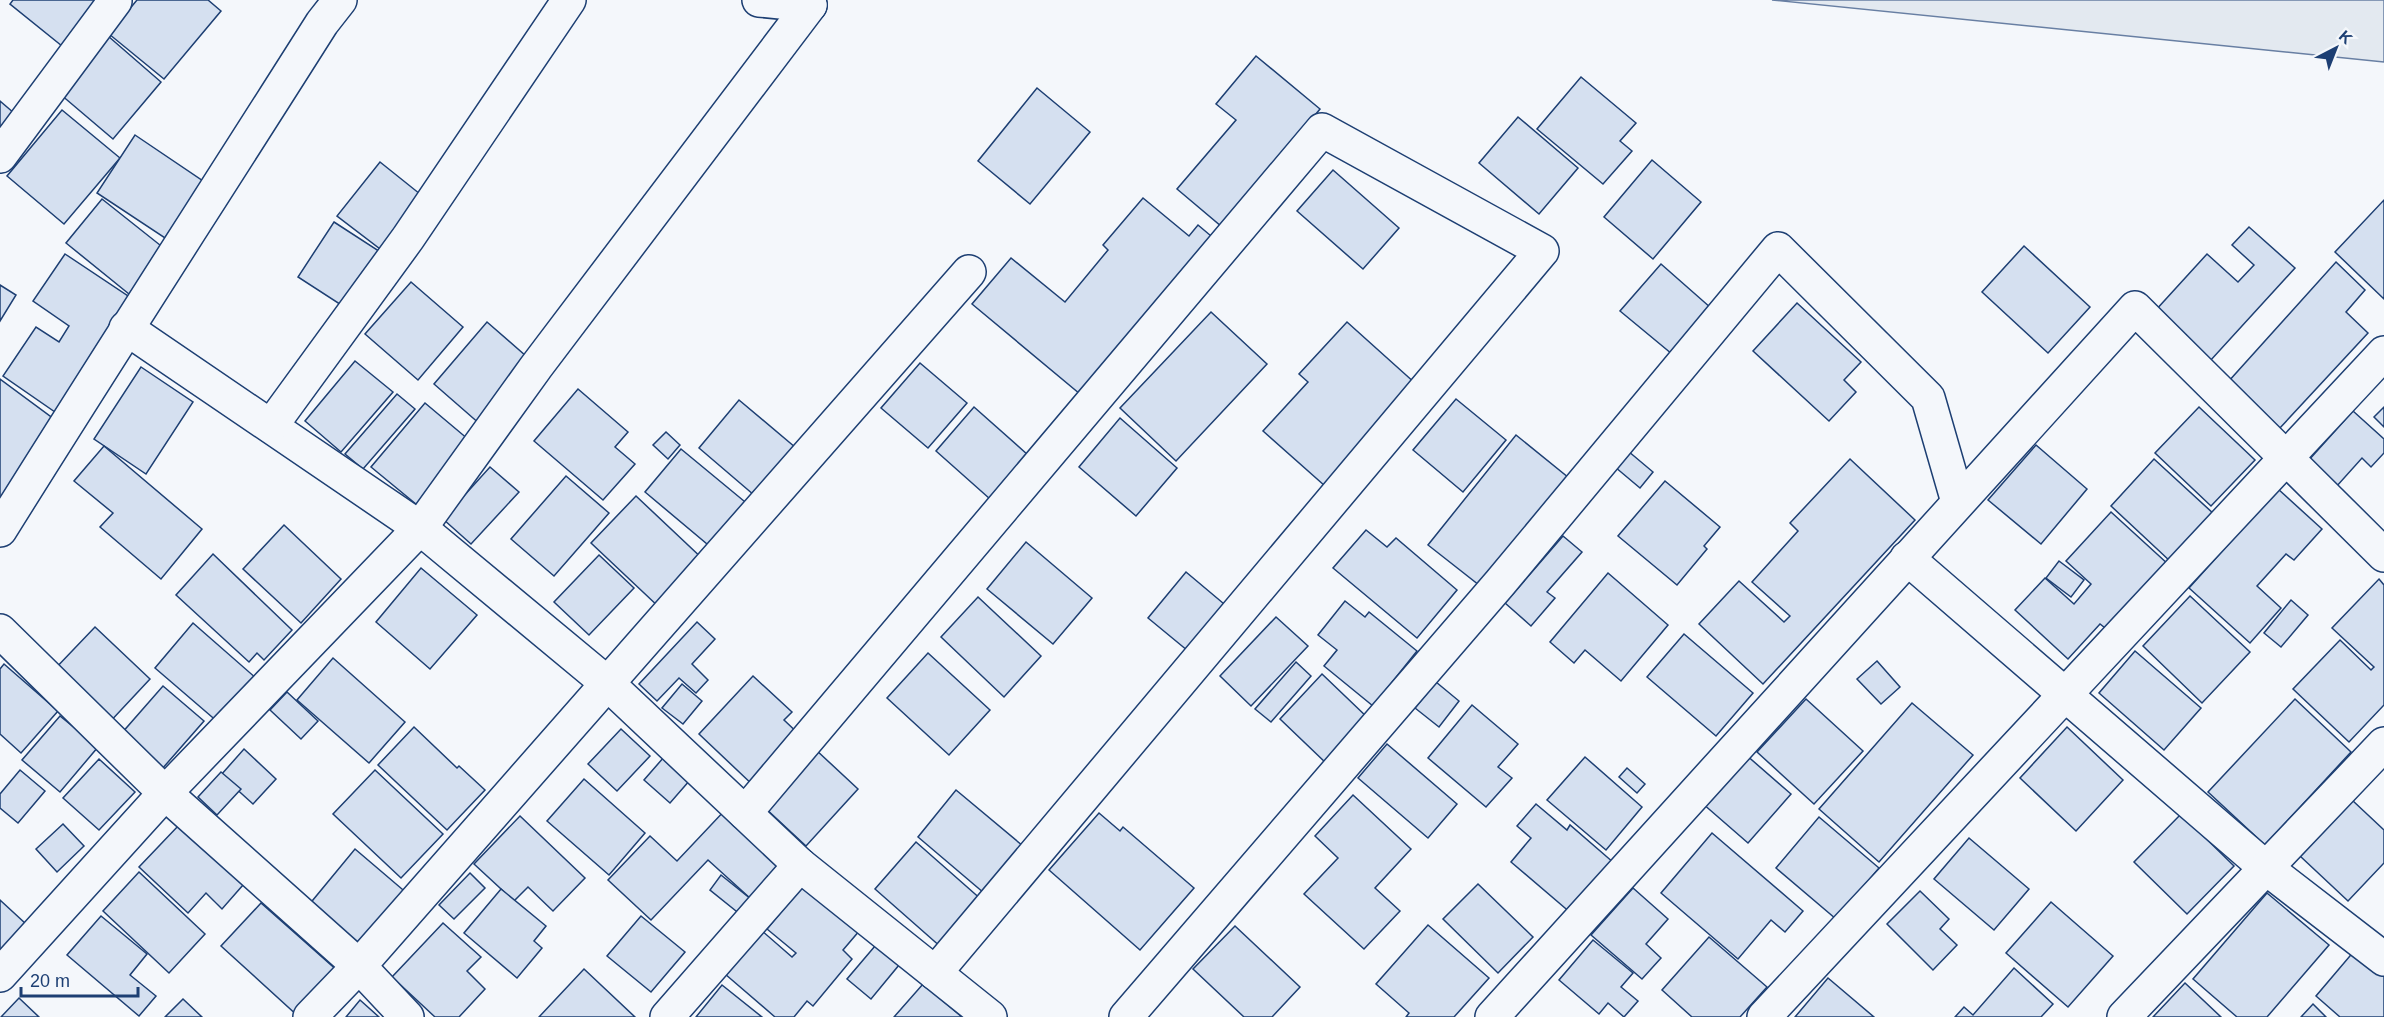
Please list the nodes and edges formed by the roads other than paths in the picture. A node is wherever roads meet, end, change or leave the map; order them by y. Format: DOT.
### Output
graph roads {
  1 [pos="340,0"];
  2 [pos="569,0"];
  3 [pos="759,0"];
  4 [pos="115,1"];
  5 [pos="0,156"];
  6 [pos="969,272"];
  7 [pos="126,328"];
  8 [pos="2384,353"];
  9 [pos="272,426"];
  10 [pos="2286,458"];
  11 [pos="1958,502"];
  12 [pos="420,528"];
  13 [pos="0,530"];
  14 [pos="2384,555"];
  15 [pos="1907,558"];
  16 [pos="0,631"];
  17 [pos="608,683"];
  18 [pos="2064,696"];
  19 [pos="2384,744"];
  20 [pos="165,794"];
  21 [pos="745,813"];
  22 [pos="800,866"];
  23 [pos="2266,868"];
  24 [pos="2384,959"];
  25 [pos="359,966"];
  26 [pos="935,973"];
  27 [pos="0,975"];
  28 [pos="310,1017"];
  29 [pos="407,1017"];
  30 [pos="667,1017"];
  31 [pos="990,1017"];
  32 [pos="1126,1017"];
  33 [pos="1492,1017"];
  34 [pos="1764,1017"];
  35 [pos="2124,1017"];
  1 -- 7 [label="street"];
  2 -- 9 [label="street"];
  3 -- 12 [label="street"];
  4 -- 5 [label="street"];
  6 -- 17 [label="street"];
  7 -- 9 [label="street"];
  7 -- 13 [label="street"];
  8 -- 10 [label="street"];
  9 -- 12 [label="street"];
  10 -- 11 [label="street"];
  10 -- 14 [label="street"];
  10 -- 18 [label="street"];
  11 -- 15 [label="street"];
  11 -- 32 [label="street"];
  12 -- 17 [label="street"];
  12 -- 20 [label="street"];
  15 -- 18 [label="street"];
  15 -- 33 [label="street"];
  16 -- 20 [label="street"];
  17 -- 21 [label="street"];
  17 -- 25 [label="street"];
  18 -- 23 [label="street"];
  18 -- 34 [label="street"];
  19 -- 23 [label="street"];
  20 -- 25 [label="street"];
  20 -- 27 [label="street"];
  21 -- 22 [label="street"];
  21 -- 26 [label="street"];
  22 -- 26 [label="street"];
  22 -- 30 [label="street"];
  23 -- 24 [label="street"];
  23 -- 35 [label="street"];
  25 -- 28 [label="street"];
  25 -- 29 [label="street"];
  26 -- 31 [label="street"];
}
